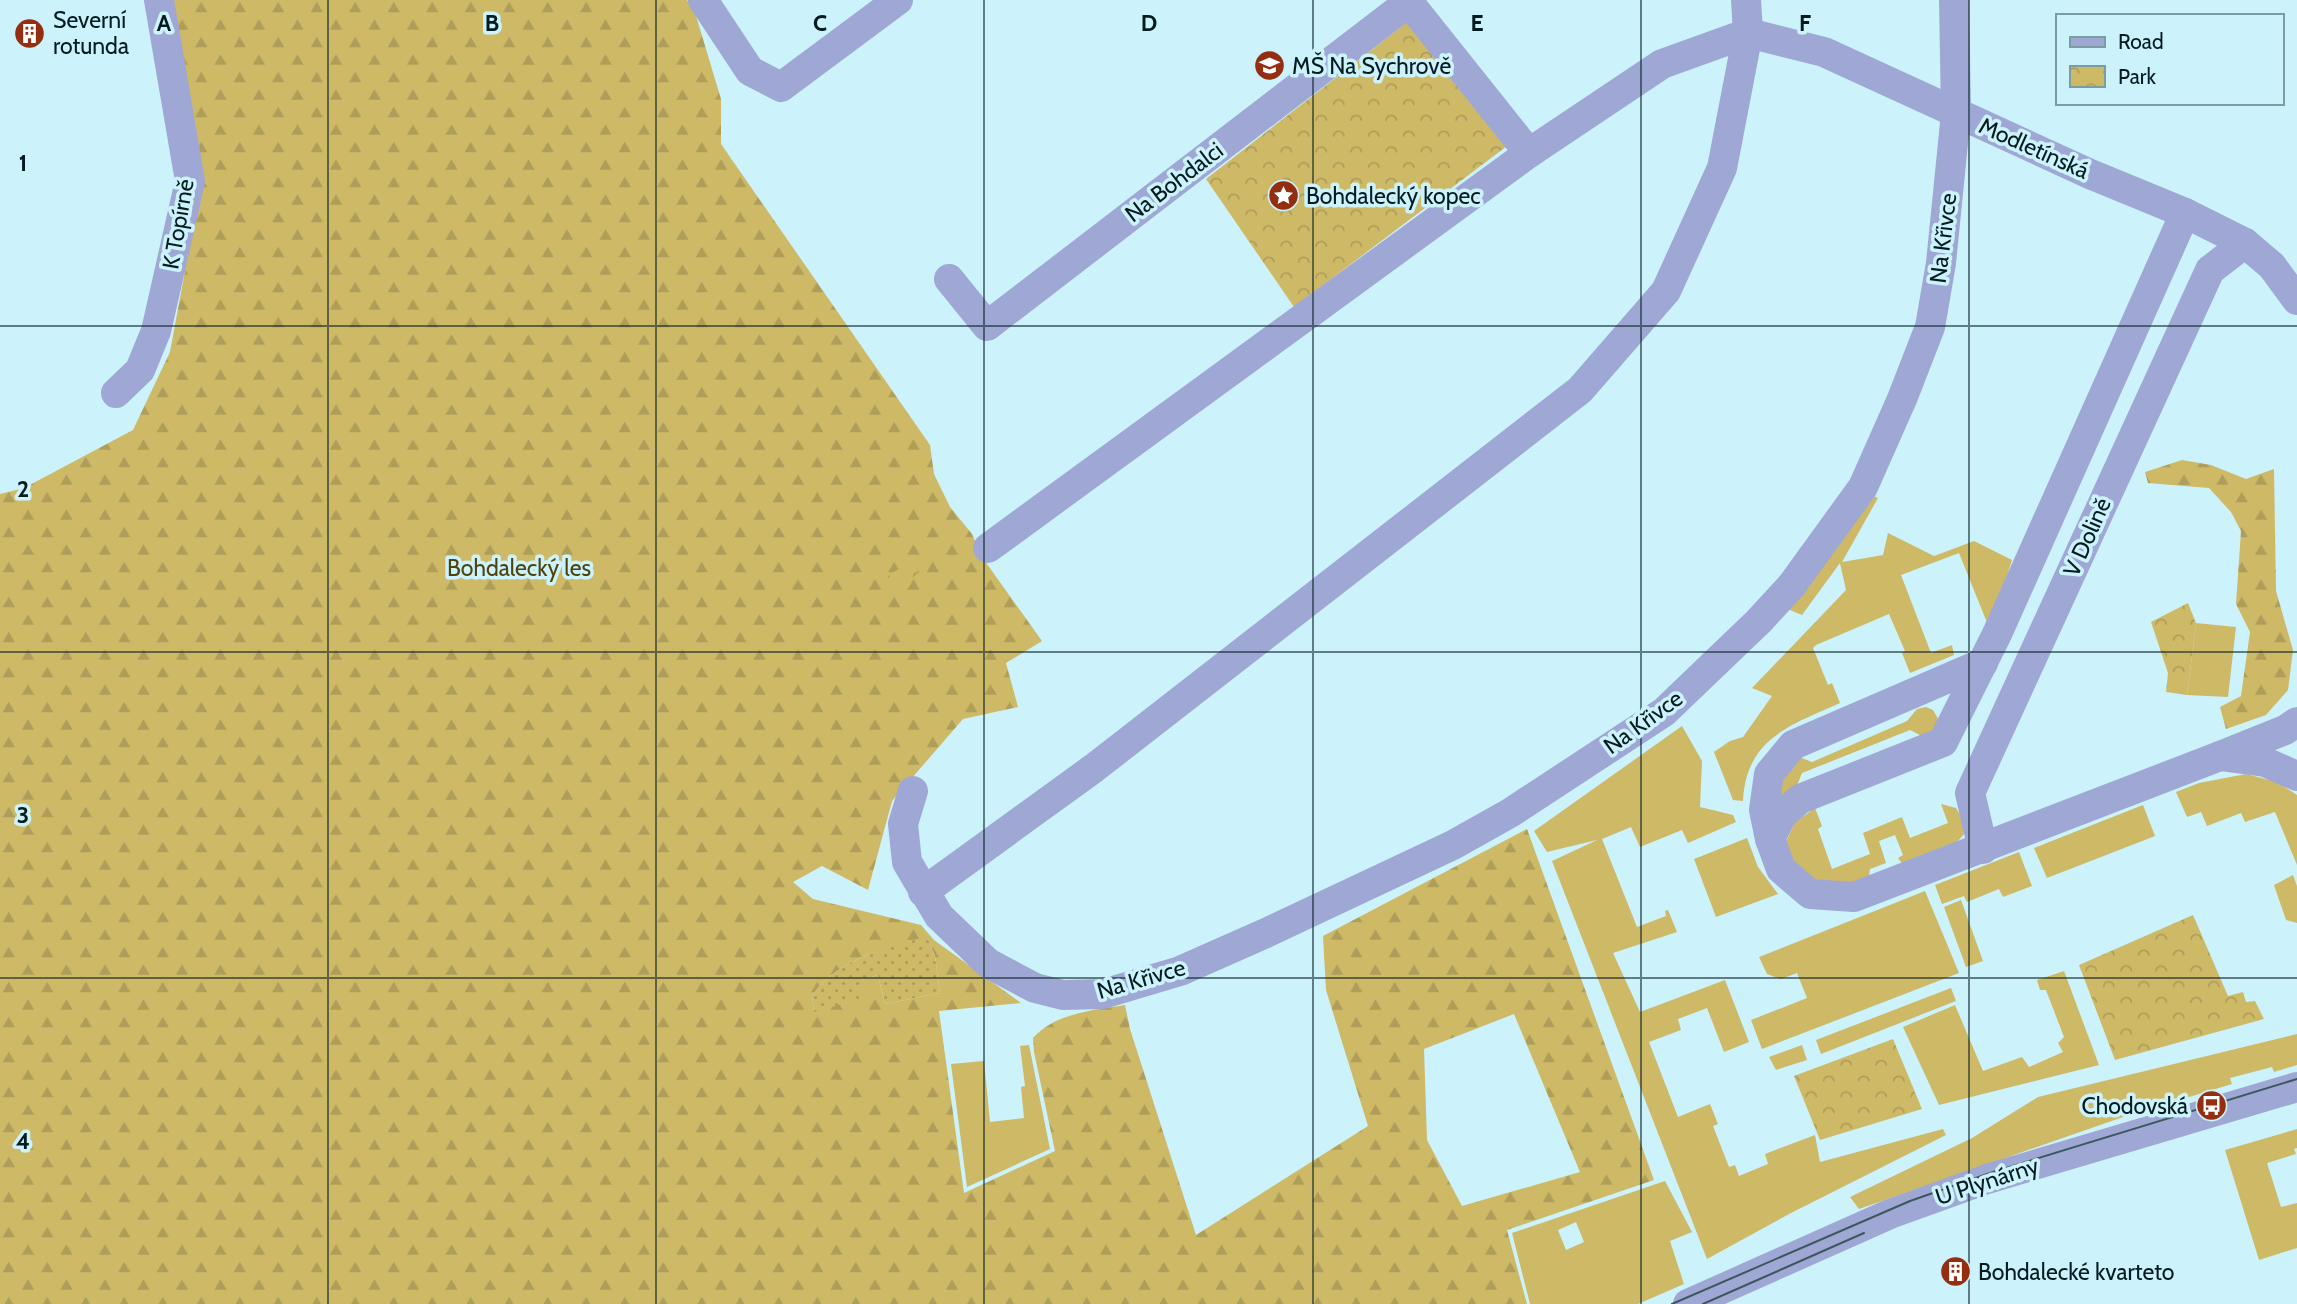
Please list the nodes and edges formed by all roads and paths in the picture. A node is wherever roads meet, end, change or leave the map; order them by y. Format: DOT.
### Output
graph roads {
  1 [pos="159,0"];
  2 [pos="703,0"];
  3 [pos="898,0"];
  4 [pos="1746,0"];
  5 [pos="1954,0"];
  6 [pos="1408,1"];
  7 [pos="1748,33"];
  8 [pos="1956,113"];
  9 [pos="1529,153"];
  10 [pos="2185,213"];
  11 [pos="2245,243"];
  12 [pos="949,279"];
  13 [pos="2297,300"];
  14 [pos="116,393"];
  15 [pos="988,548"];
  16 [pos="1983,663"];
  17 [pos="2297,722"];
  18 [pos="2220,756"];
  19 [pos="2297,776"];
  20 [pos="913,791"];
  21 [pos="1770,839"];
  22 [pos="1983,849"];
  23 [pos="923,892"];
  24 [pos="2297,1087"];
  25 [pos="1688,1304"];
  1 -- 14 [label="street, K Topírně"];
  2 -- 3 [label="street"];
  4 -- 7 [label="street"];
  5 -- 8 [label="street, Na Křivce"];
  6 -- 9 [label="street"];
  6 -- 12 [label="street, Na Bohdalci"];
  7 -- 8 [label="street, Modletínská"];
  7 -- 9 [label="street"];
  7 -- 23 [label="street"];
  8 -- 10 [label="street, Modletínská"];
  8 -- 23 [label="street, Na Křivce"];
  9 -- 15 [label="street"];
  10 -- 11 [label="street, Modletínská"];
  10 -- 16 [label="street, V Dolině"];
  11 -- 13 [label="street, Modletínská"];
  11 -- 22 [label="street, V Dolině"];
  16 -- 21 [label="street, V Dolině"];
  16 -- 21 [label="street"];
  17 -- 18 [label="street"];
  18 -- 19 [label="street"];
  18 -- 22 [label="street"];
  20 -- 23 [label="street, Na Křivce"];
  21 -- 22 [label="street"];
  24 -- 25 [label="street, U Plynárny"];
}
